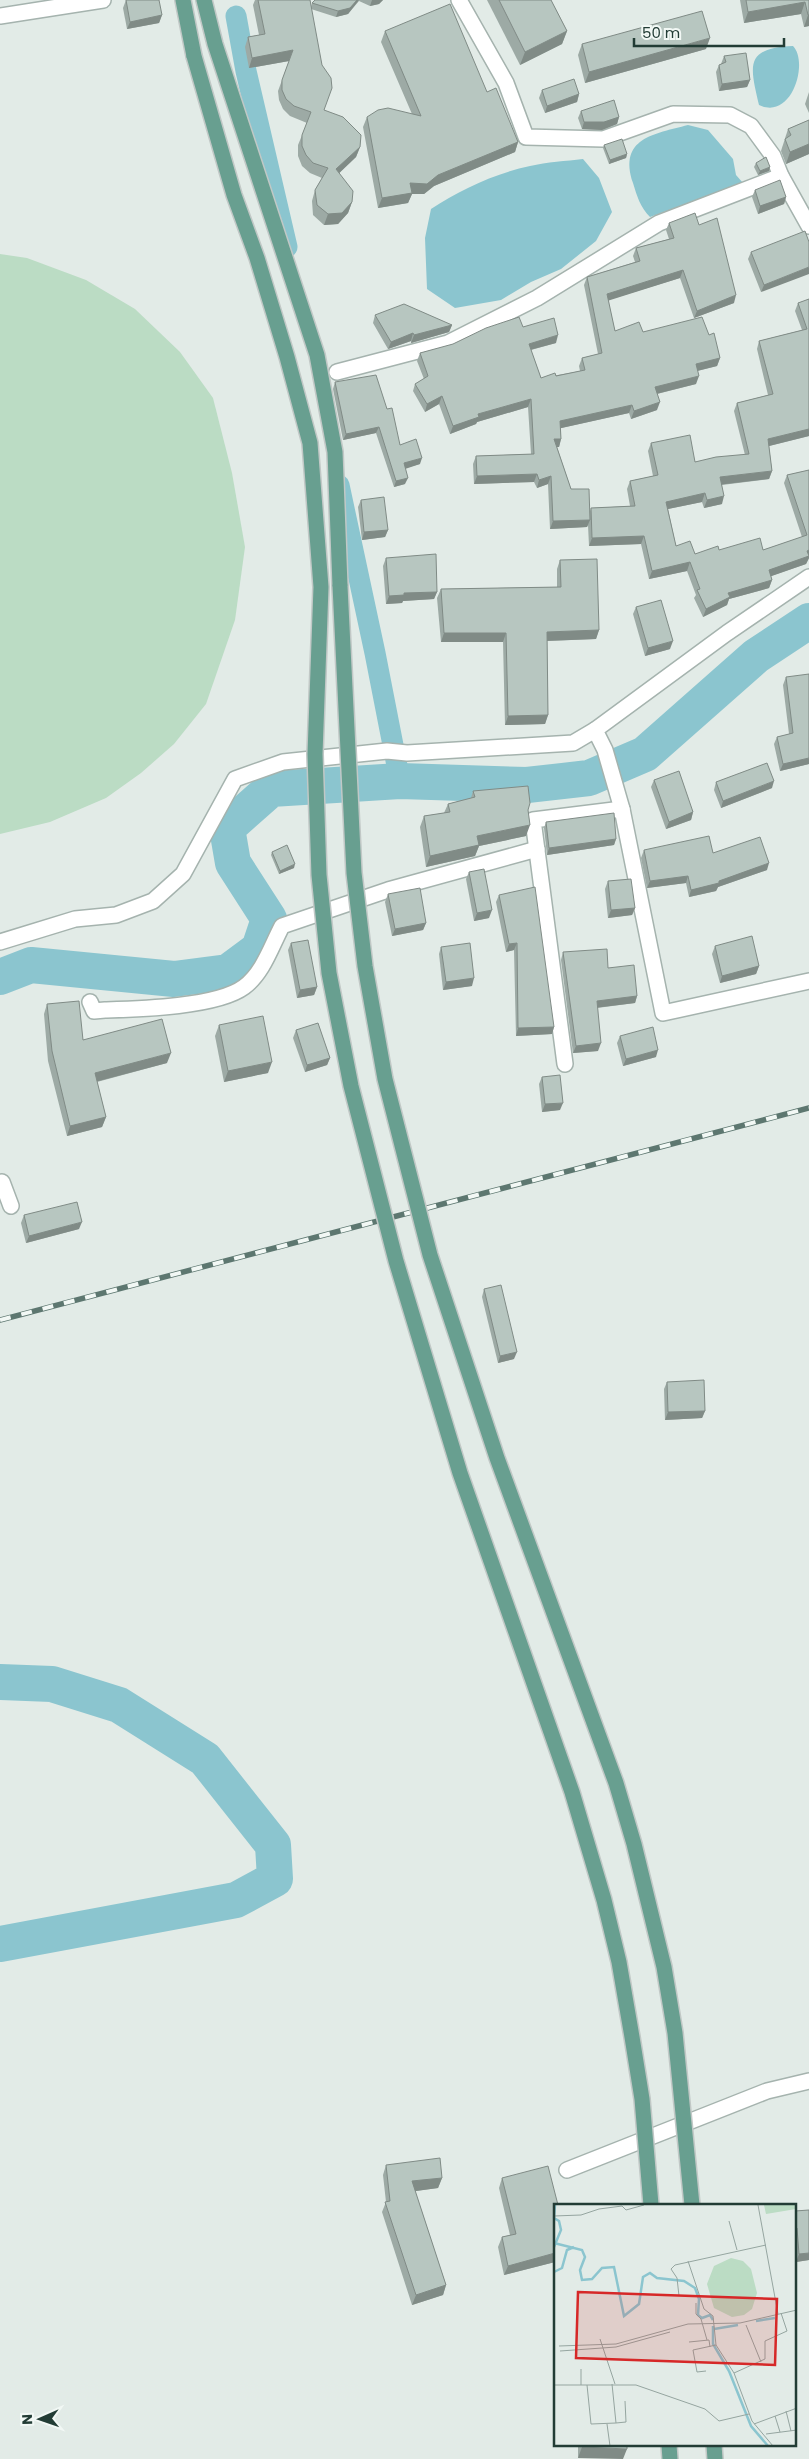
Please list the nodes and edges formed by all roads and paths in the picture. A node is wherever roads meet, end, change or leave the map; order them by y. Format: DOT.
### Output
graph roads {
  1 [pos="103,0"];
  2 [pos="183,0"];
  3 [pos="204,0"];
  4 [pos="459,0"];
  5 [pos="0,16"];
  6 [pos="781,176"];
  7 [pos="809,226"];
  8 [pos="337,372"];
  9 [pos="809,577"];
  10 [pos="595,730"];
  11 [pos="622,809"];
  12 [pos="536,849"];
  13 [pos="0,942"];
  14 [pos="809,981"];
  15 [pos="90,1002"];
  16 [pos="565,1064"];
  17 [pos="0,1183"];
  18 [pos="11,1206"];
  19 [pos="809,2081"];
  20 [pos="568,2170"];
  21 [pos="651,2204"];
  22 [pos="692,2204"];
  23 [pos="669,2446"];
  24 [pos="714,2446"];
  25 [pos="670,2459"];
  26 [pos="715,2459"];
  1 -- 5 [label="street"];
  2 -- 21 [label="main road, bridge"];
  3 -- 22 [label="main road, bridge"];
  4 -- 6 [label="street"];
  6 -- 7 [label="street"];
  6 -- 8 [label="street"];
  9 -- 10 [label="street"];
  10 -- 11 [label="street"];
  10 -- 13 [label="street"];
  11 -- 12 [label="street"];
  11 -- 14 [label="street"];
  12 -- 15 [label="street"];
  12 -- 16 [label="street"];
  17 -- 18 [label="street"];
  19 -- 20 [label="street"];
  23 -- 25 [label="main road"];
  24 -- 26 [label="main road"];
}
